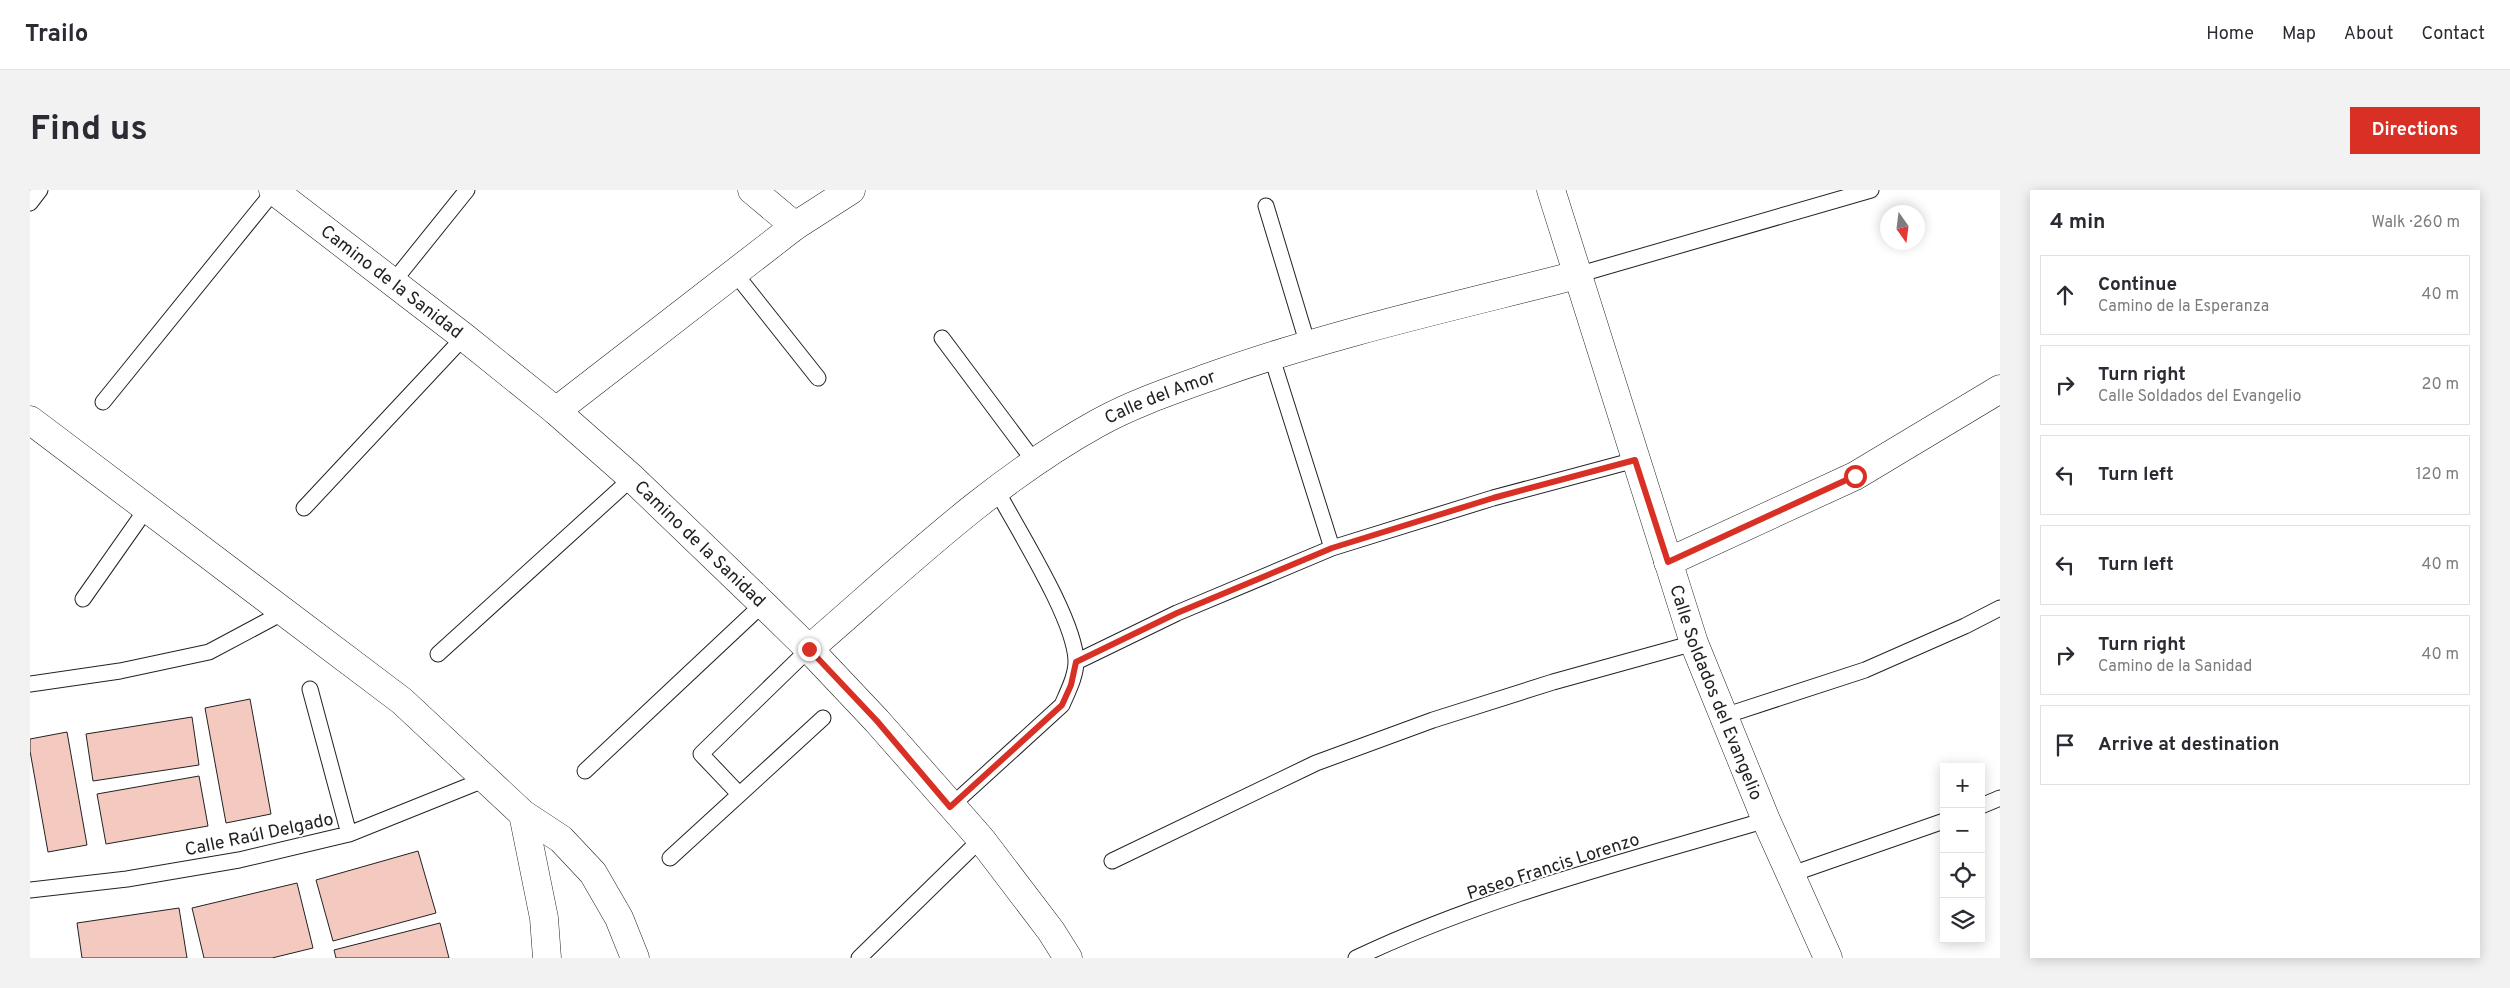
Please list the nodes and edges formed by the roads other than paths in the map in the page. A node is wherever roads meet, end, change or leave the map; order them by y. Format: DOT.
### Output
graph roads {
  1 [pos="40,190"];
  2 [pos="274,190"];
  3 [pos="467,190"];
  4 [pos="752,190"];
  5 [pos="851,190"];
  6 [pos="1551,190"];
  7 [pos="1871,190"];
  8 [pos="30,203"];
  9 [pos="1266,206"];
  10 [pos="795,226"];
  11 [pos="734,272"];
  12 [pos="1577,275"];
  13 [pos="394,282"];
  14 [pos="464,337"];
  15 [pos="942,338"];
  16 [pos="1308,345"];
  17 [pos="1271,355"];
  18 [pos="818,378"];
  19 [pos="2000,389"];
  20 [pos="103,402"];
  21 [pos="556,410"];
  22 [pos="30,420"];
  23 [pos="1635,460"];
  24 [pos="1034,461"];
  25 [pos="632,478"];
  26 [pos="996,489"];
  27 [pos="147,508"];
  28 [pos="304,508"];
  29 [pos="1332,548"];
  30 [pos="1668,562"];
  31 [pos="83,599"];
  32 [pos="763,604"];
  33 [pos="2000,608"];
  34 [pos="284,612"];
  35 [pos="1694,644"];
  36 [pos="809,649"];
  37 [pos="438,654"];
  38 [pos="1076,662"];
  39 [pos="30,684"];
  40 [pos="310,689"];
  41 [pos="1724,716"];
  42 [pos="823,718"];
  43 [pos="585,771"];
  44 [pos="486,778"];
  45 [pos="739,794"];
  46 [pos="2000,798"];
  47 [pos="1985,804"];
  48 [pos="950,807"];
  49 [pos="523,814"];
  50 [pos="1766,820"];
  51 [pos="1940,822"];
  52 [pos="349,834"];
  53 [pos="981,839"];
  54 [pos="670,858"];
  55 [pos="1112,862"];
  56 [pos="1792,874"];
  57 [pos="30,890"];
  58 [pos="547,958"];
  59 [pos="635,958"];
  60 [pos="859,958"];
  61 [pos="1068,958"];
  62 [pos="1356,958"];
  63 [pos="1828,958"];
  1 -- 8 [label="lane"];
  2 -- 13 [label="street, Camino de la Sanidad"];
  2 -- 20 [label="lane"];
  3 -- 13 [label="lane"];
  4 -- 10 [label="street"];
  5 -- 10 [label="street"];
  6 -- 12 [label="street, Calle Soldados del Evangelio"];
  7 -- 12 [label="lane"];
  9 -- 16 [label="lane"];
  10 -- 11 [label="street"];
  11 -- 18 [label="lane"];
  11 -- 21 [label="street"];
  12 -- 16 [label="street, Calle del Amor"];
  12 -- 23 [label="street, Calle Soldados del Evangelio"];
  13 -- 14 [label="street, Camino de la Sanidad"];
  14 -- 21 [label="street, Camino de la Sanidad"];
  14 -- 28 [label="lane"];
  15 -- 24 [label="lane"];
  16 -- 17 [label="street, Calle del Amor"];
  17 -- 24 [label="street, Calle del Amor"];
  17 -- 29 [label="lane"];
  19 -- 30 [label="street"];
  21 -- 25 [label="street, Camino de la Sanidad"];
  22 -- 27 [label="street"];
  23 -- 29 [label="lane"];
  23 -- 30 [label="street, Calle Soldados del Evangelio"];
  24 -- 26 [label="street, Calle del Amor"];
  25 -- 32 [label="street, Camino de la Sanidad"];
  25 -- 37 [label="lane"];
  26 -- 36 [label="street, Calle del Amor"];
  26 -- 38 [label="lane"];
  27 -- 31 [label="lane"];
  27 -- 34 [label="street"];
  29 -- 38 [label="lane"];
  30 -- 35 [label="street, Calle Soldados del Evangelio"];
  32 -- 36 [label="street, Camino de la Sanidad"];
  32 -- 43 [label="lane"];
  33 -- 41 [label="lane"];
  34 -- 39 [label="lane"];
  34 -- 44 [label="street"];
  35 -- 41 [label="street, Calle Soldados del Evangelio"];
  35 -- 55 [label="lane"];
  36 -- 45 [label="lane"];
  36 -- 48 [label="street, Camino de la Sanidad"];
  38 -- 48 [label="lane"];
  40 -- 52 [label="lane"];
  41 -- 50 [label="street, Calle Soldados del Evangelio"];
  42 -- 45 [label="lane"];
  44 -- 49 [label="street"];
  44 -- 52 [label="lane, Calle Raúl Delgado"];
  45 -- 54 [label="lane"];
  46 -- 47 [label="lane"];
  48 -- 53 [label="street, Camino de la Sanidad"];
  49 -- 58 [label="street"];
  49 -- 59 [label="street"];
  50 -- 56 [label="street, Calle Soldados del Evangelio"];
  50 -- 62 [label="lane, Paseo Francis Lorenzo"];
  51 -- 56 [label="lane"];
  52 -- 57 [label="lane, Calle Raúl Delgado"];
  53 -- 60 [label="lane"];
  53 -- 61 [label="street, Camino de la Sanidad"];
  56 -- 63 [label="street, Calle Soldados del Evangelio"];
}
